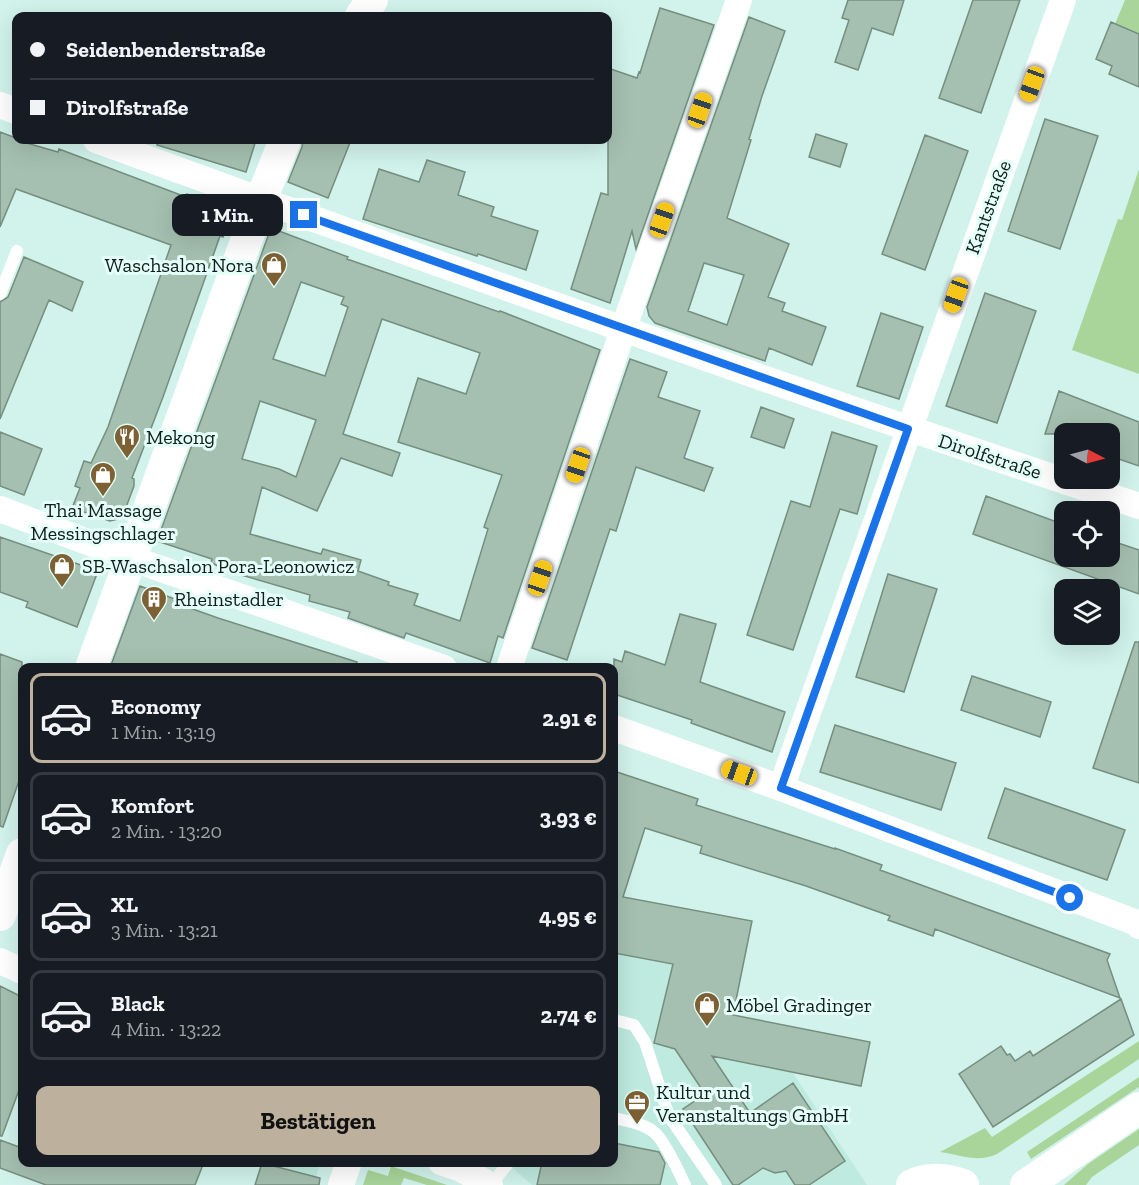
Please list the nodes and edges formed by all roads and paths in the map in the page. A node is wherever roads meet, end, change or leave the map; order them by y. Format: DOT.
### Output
graph roads {
  1 [pos="739,0"];
  2 [pos="1063,0"];
  3 [pos="107,144"];
  4 [pos="283,144"];
  5 [pos="261,200"];
  6 [pos="17,251"];
  7 [pos="0,294"];
  8 [pos="623,330"];
  9 [pos="908,429"];
  10 [pos="1139,506"];
  11 [pos="0,509"];
  12 [pos="130,558"];
  13 [pos="93,663"];
  14 [pos="430,663"];
  15 [pos="511,663"];
  16 [pos="618,729"];
  17 [pos="781,788"];
  18 [pos="18,865"];
  19 [pos="0,915"];
  20 [pos="1138,923"];
  21 [pos="0,961"];
  22 [pos="18,969"];
  23 [pos="618,1021"];
  24 [pos="1139,1108"];
  25 [pos="618,1119"];
  26 [pos="347,1167"];
  27 [pos="455,1167"];
  28 [pos="505,1167"];
  29 [pos="342,1185"];
  30 [pos="491,1185"];
  31 [pos="685,1185"];
  32 [pos="716,1185"];
  33 [pos="912,1185"];
  34 [pos="963,1185"];
  35 [pos="1026,1185"];
  1 -- 8 [label="street"];
  2 -- 9 [label="street, Kantstraße"];
  3 -- 5 [label="street, Dirolfstraße"];
  4 -- 5 [label="street"];
  5 -- 8 [label="street, Dirolfstraße"];
  5 -- 12 [label="street"];
  6 -- 7 [label="lane"];
  8 -- 9 [label="street, Dirolfstraße"];
  8 -- 15 [label="street"];
  9 -- 10 [label="street, Dirolfstraße"];
  9 -- 17 [label="street, Kantstraße"];
  11 -- 12 [label="street"];
  12 -- 13 [label="street"];
  12 -- 14 [label="street"];
  16 -- 17 [label="street"];
  17 -- 20 [label="street"];
  18 -- 19 [label="street"];
  21 -- 22 [label="street"];
  23 -- 32 [label="lane"];
  24 -- 35 [label="street"];
  25 -- 31 [label="lane"];
  26 -- 29 [label="street"];
  27 -- 30 [label="street"];
  28 -- 30 [label="lane"];
  33 -- 34 [label="street"];
}
